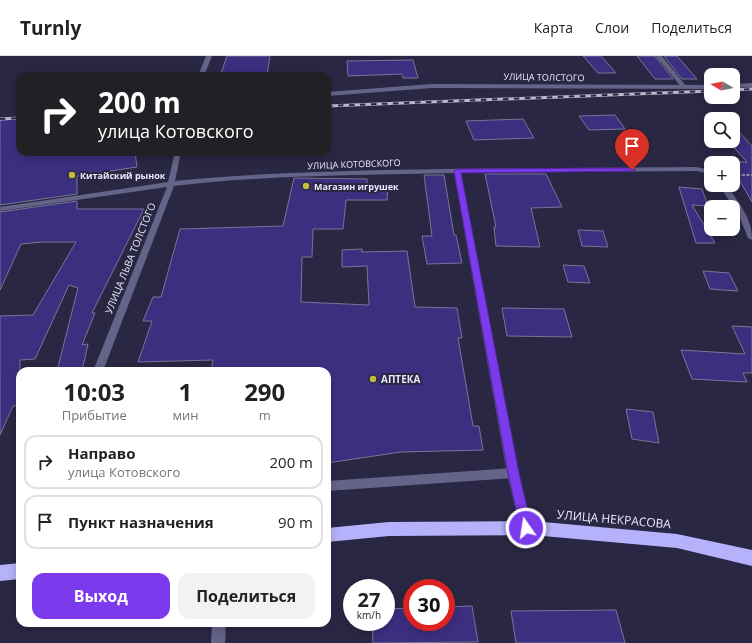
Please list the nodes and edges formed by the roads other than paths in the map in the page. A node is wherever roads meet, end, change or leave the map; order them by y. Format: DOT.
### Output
graph roads {
  1 [pos="209,56"];
  2 [pos="659,56"];
  3 [pos="203,72"];
  4 [pos="752,85"];
  5 [pos="740,86"];
  6 [pos="684,87"];
  7 [pos="704,87"];
  8 [pos="331,94"];
  9 [pos="177,156"];
  10 [pos="457,171"];
  11 [pos="704,171"];
  12 [pos="171,185"];
  13 [pos="728,192"];
  14 [pos="0,209"];
  15 [pos="752,238"];
  16 [pos="100,367"];
  17 [pos="513,473"];
  18 [pos="331,486"];
  19 [pos="526,528"];
  20 [pos="331,535"];
  21 [pos="752,558"];
  22 [pos="16,572"];
  23 [pos="0,574"];
  24 [pos="218,627"];
  25 [pos="218,643"];
  1 -- 3 [label="street"];
  2 -- 6 [label="street"];
  4 -- 5 [label="street"];
  6 -- 7 [label="street, УЛИЦА ТОЛСТОГО"];
  6 -- 8 [label="street, УЛИЦА ТОЛСТОГО"];
  9 -- 12 [label="street, УЛИЦА ЛЬВА ТОЛСТОГО"];
  10 -- 11 [label="street, УЛИЦА КОТОВСКОГО"];
  10 -- 12 [label="street, УЛИЦА КОТОВСКОГО"];
  10 -- 17 [label="street"];
  12 -- 14 [label="street, УЛИЦА КОТОВСКОГО"];
  12 -- 16 [label="street, УЛИЦА ЛЬВА ТОЛСТОГО"];
  13 -- 15 [label="street"];
  17 -- 18 [label="street"];
  17 -- 19 [label="street"];
  19 -- 20 [label="highway, УЛИЦА НЕКРАСОВА"];
  19 -- 21 [label="highway, УЛИЦА НЕКРАСОВА"];
  22 -- 23 [label="highway"];
  24 -- 25 [label="street"];
}
